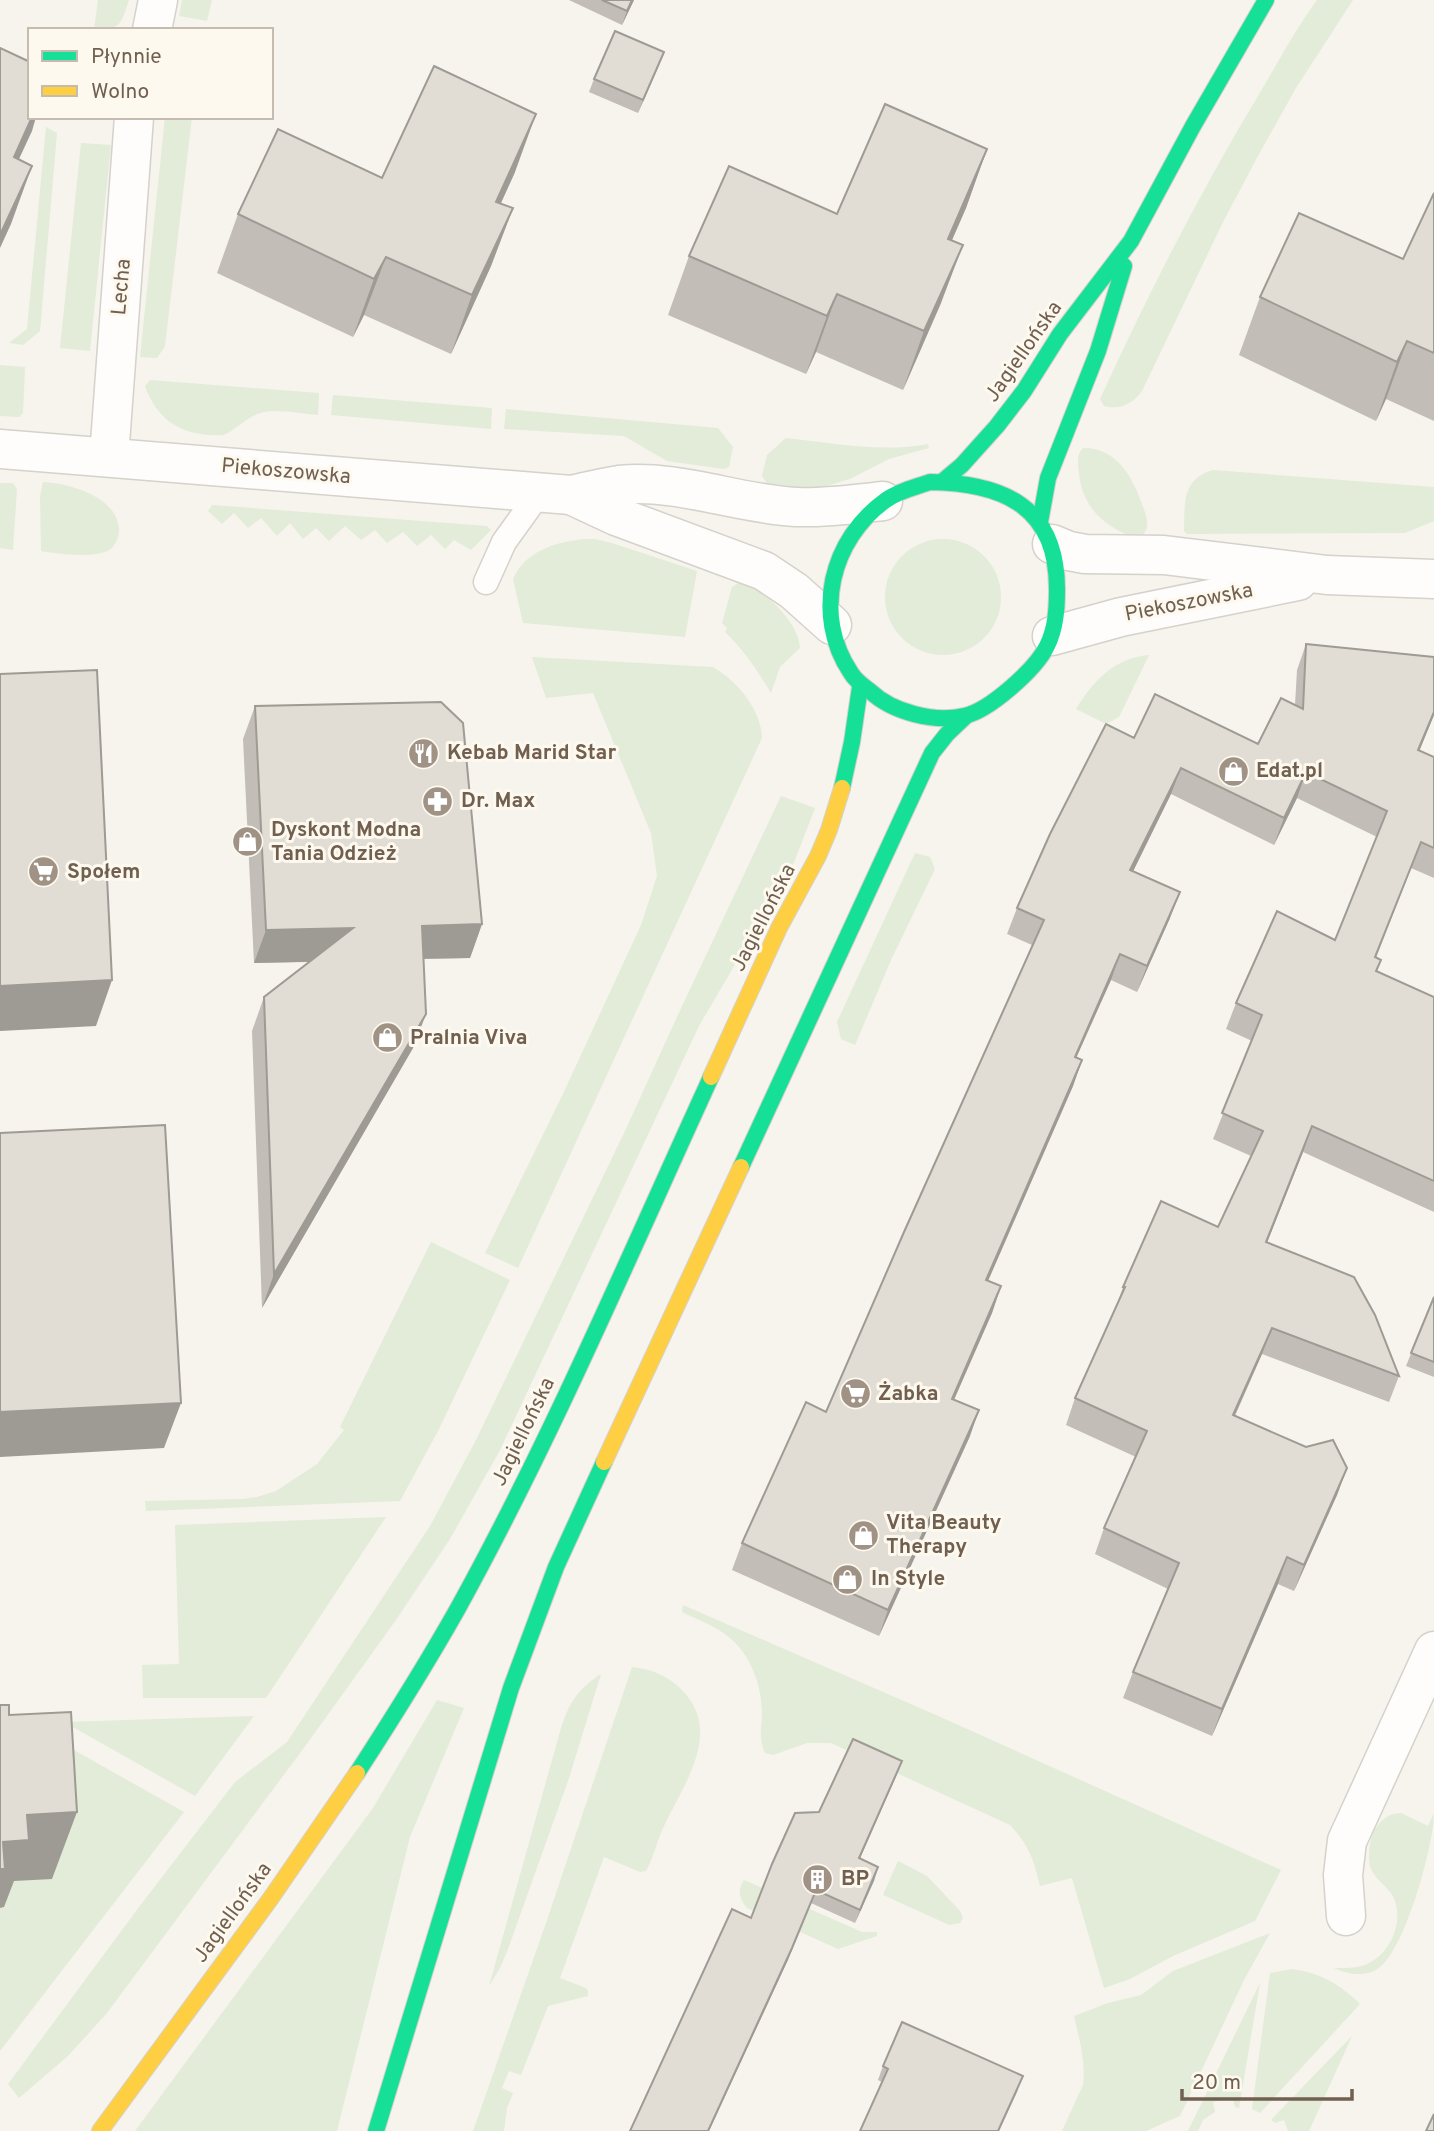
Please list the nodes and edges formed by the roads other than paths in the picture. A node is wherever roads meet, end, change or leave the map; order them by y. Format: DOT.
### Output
graph roads {
  1 [pos="158,0"];
  2 [pos="1266,0"];
  3 [pos="152,28"];
  4 [pos="134,119"];
  5 [pos="1132,241"];
  6 [pos="0,449"];
  7 [pos="109,457"];
  8 [pos="943,481"];
  9 [pos="555,494"];
  10 [pos="883,501"];
  11 [pos="1046,533"];
  12 [pos="1327,575"];
  13 [pos="1434,579"];
  14 [pos="486,582"];
  15 [pos="832,625"];
  16 [pos="1052,636"];
  17 [pos="860,687"];
  18 [pos="966,716"];
  19 [pos="1434,1651"];
  20 [pos="1346,1916"];
  21 [pos="100,2131"];
  22 [pos="376,2131"];
  1 -- 3 [label="street"];
  2 -- 5 [label="street, Jagiellońska"];
  4 -- 7 [label="street, Lecha"];
  5 -- 8 [label="street, Jagiellońska"];
  5 -- 11 [label="street, Jagiellońska"];
  6 -- 7 [label="street, Piekoszowska"];
  7 -- 9 [label="street, Piekoszowska"];
  8 -- 10 [label="street"];
  8 -- 11 [label="street"];
  9 -- 10 [label="street, Piekoszowska"];
  9 -- 14 [label="lane"];
  9 -- 15 [label="street, Piekoszowska"];
  10 -- 15 [label="street"];
  11 -- 12 [label="street, Piekoszowska"];
  11 -- 16 [label="street"];
  12 -- 13 [label="street, Piekoszowska"];
  12 -- 16 [label="street, Piekoszowska"];
  15 -- 17 [label="street"];
  16 -- 18 [label="street"];
  17 -- 18 [label="street"];
  17 -- 21 [label="street, Jagiellońska"];
  18 -- 22 [label="street"];
  19 -- 20 [label="street"];
}
